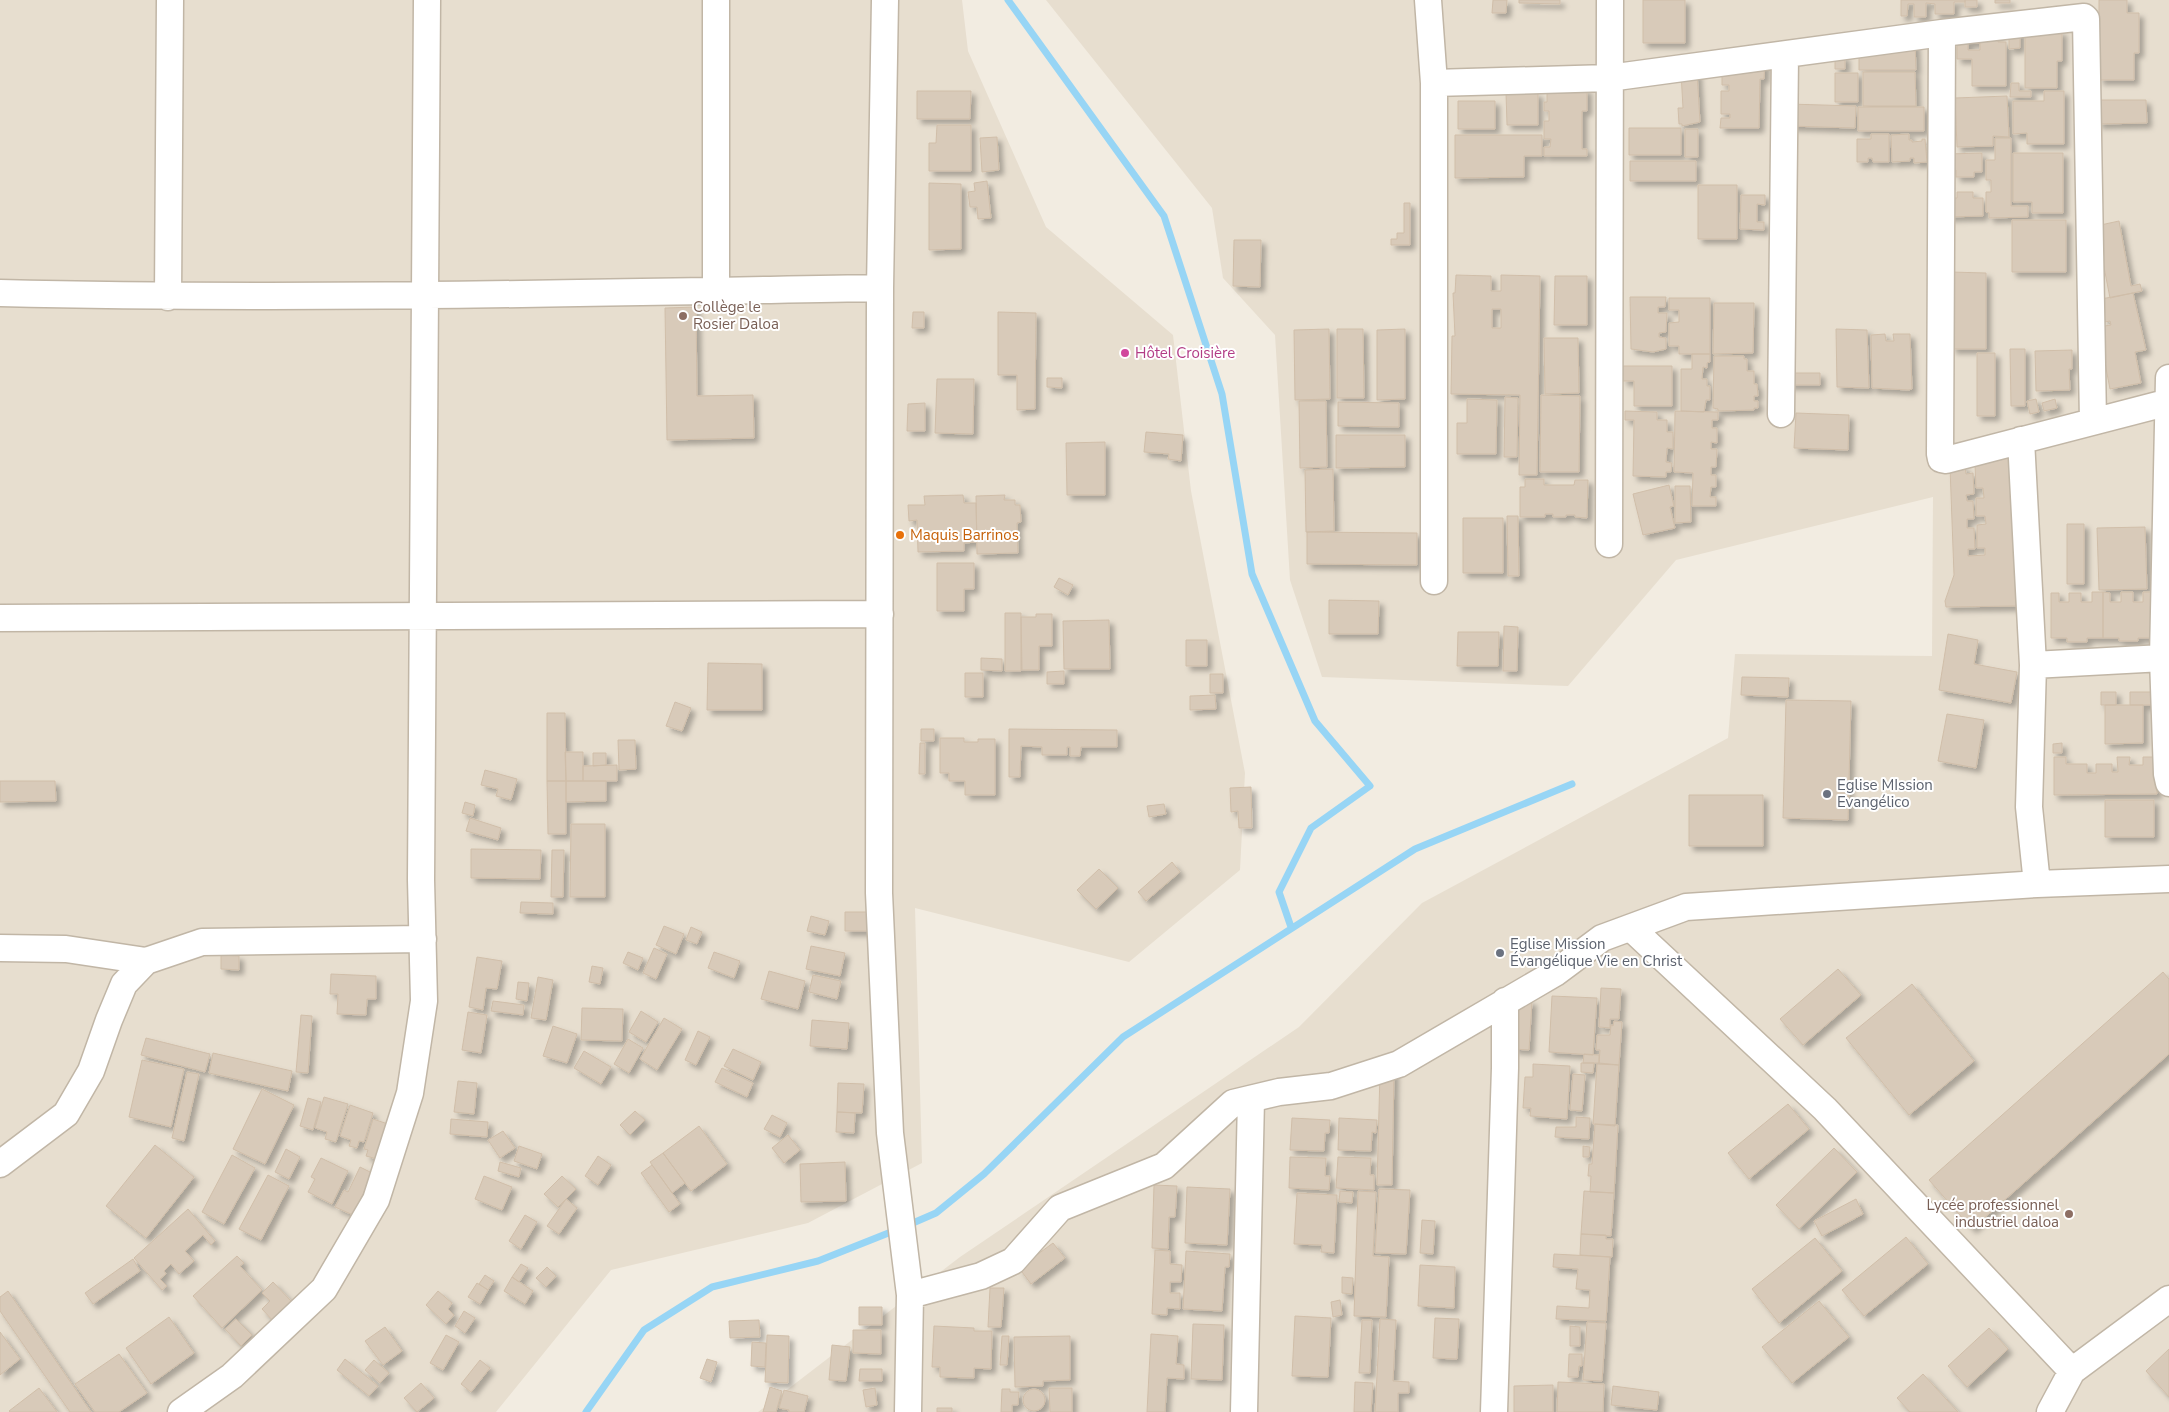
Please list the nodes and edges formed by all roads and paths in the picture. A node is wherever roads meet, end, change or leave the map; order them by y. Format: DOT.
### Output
graph roads {
  1 [pos="170,0"];
  2 [pos="427,0"];
  3 [pos="716,0"];
  4 [pos="885,0"];
  5 [pos="1428,0"];
  6 [pos="1610,0"];
  7 [pos="1942,32"];
  8 [pos="1785,56"];
  9 [pos="1609,78"];
  10 [pos="1434,83"];
  11 [pos="880,288"];
  12 [pos="716,291"];
  13 [pos="0,293"];
  14 [pos="168,297"];
  15 [pos="424,297"];
  16 [pos="2169,378"];
  17 [pos="2168,402"];
  18 [pos="1781,414"];
  19 [pos="2092,421"];
  20 [pos="2021,440"];
  21 [pos="1609,544"];
  22 [pos="1434,581"];
  23 [pos="880,614"];
  24 [pos="423,616"];
  25 [pos="0,618"];
  26 [pos="2163,658"];
  27 [pos="2033,664"];
  28 [pos="2169,783"];
  29 [pos="2169,879"];
  30 [pos="2037,884"];
  31 [pos="1631,928"];
  32 [pos="423,939"];
  33 [pos="0,948"];
  34 [pos="146,961"];
  35 [pos="1505,1001"];
  36 [pos="1250,1099"];
  37 [pos="0,1164"];
  38 [pos="910,1295"];
  39 [pos="2169,1299"];
  40 [pos="2072,1371"];
  41 [pos="181,1412"];
  42 [pos="908,1412"];
  43 [pos="1244,1412"];
  44 [pos="1494,1412"];
  45 [pos="2050,1412"];
  1 -- 14 [label="street"];
  2 -- 15 [label="street"];
  3 -- 12 [label="street"];
  4 -- 11 [label="street"];
  5 -- 10 [label="street"];
  6 -- 9 [label="street"];
  7 -- 8 [label="street"];
  7 -- 19 [label="street"];
  7 -- 20 [label="street"];
  8 -- 9 [label="street"];
  8 -- 18 [label="street"];
  9 -- 10 [label="street"];
  9 -- 21 [label="street"];
  10 -- 22 [label="street"];
  11 -- 12 [label="street"];
  11 -- 23 [label="street"];
  12 -- 15 [label="street"];
  13 -- 14 [label="street"];
  14 -- 15 [label="street"];
  15 -- 24 [label="street"];
  16 -- 17 [label="street"];
  17 -- 19 [label="street"];
  17 -- 26 [label="street"];
  19 -- 20 [label="street"];
  20 -- 27 [label="street"];
  23 -- 24 [label="street"];
  23 -- 38 [label="street"];
  24 -- 25 [label="street"];
  24 -- 32 [label="street"];
  26 -- 27 [label="street"];
  26 -- 28 [label="street"];
  27 -- 30 [label="street"];
  29 -- 30 [label="street"];
  30 -- 31 [label="street"];
  31 -- 35 [label="street"];
  31 -- 40 [label="street"];
  32 -- 34 [label="street"];
  32 -- 41 [label="street"];
  33 -- 34 [label="street"];
  34 -- 37 [label="street"];
  35 -- 36 [label="street"];
  35 -- 44 [label="street"];
  36 -- 38 [label="street"];
  36 -- 43 [label="street"];
  38 -- 42 [label="street"];
  39 -- 40 [label="street"];
  40 -- 45 [label="street"];
}
